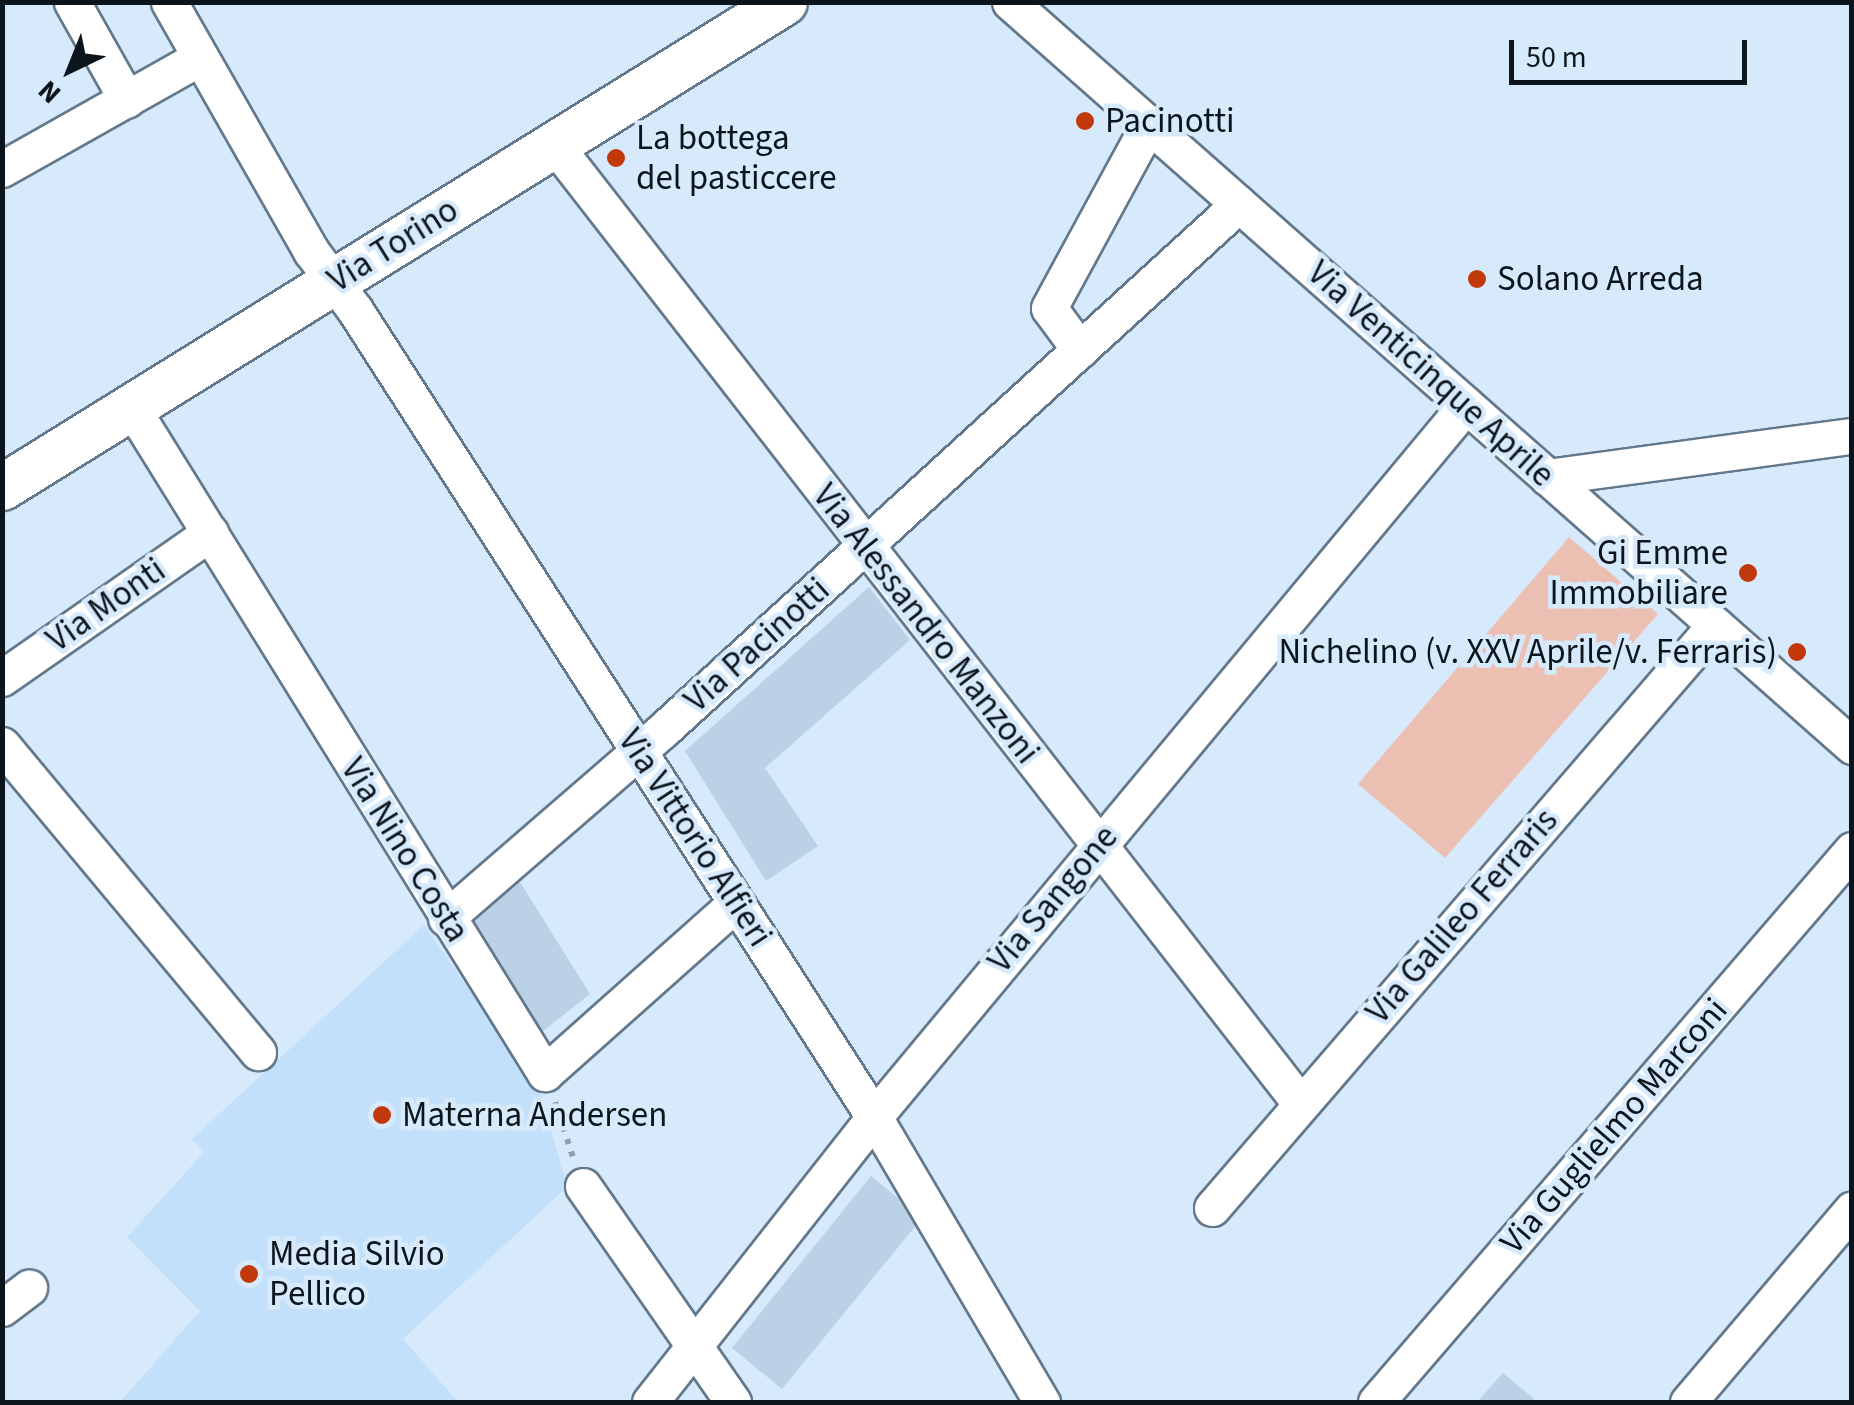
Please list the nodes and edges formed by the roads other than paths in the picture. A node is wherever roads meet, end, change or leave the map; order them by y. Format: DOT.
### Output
graph roads {
  1 [pos="72,2"];
  2 [pos="169,2"];
  3 [pos="784,2"];
  4 [pos="1010,2"];
  5 [pos="199,58"];
  6 [pos="127,100"];
  7 [pos="1149,124"];
  8 [pos="554,144"];
  9 [pos="2,169"];
  10 [pos="1240,204"];
  11 [pos="334,281"];
  12 [pos="1080,350"];
  13 [pos="1466,404"];
  14 [pos="132,408"];
  15 [pos="1852,436"];
  16 [pos="1548,477"];
  17 [pos="2,487"];
  18 [pos="210,533"];
  19 [pos="865,548"];
  20 [pos="1714,624"];
  21 [pos="2,678"];
  22 [pos="2,745"];
  23 [pos="1852,746"];
  24 [pos="638,748"];
  25 [pos="1098,844"];
  26 [pos="1852,850"];
  27 [pos="736,903"];
  28 [pos="446,918"];
  29 [pos="258,1052"];
  30 [pos="1300,1103"];
  31 [pos="874,1117"];
  32 [pos="583,1186"];
  33 [pos="1212,1208"];
  34 [pos="1852,1209"];
  35 [pos="694,1344"];
  36 [pos="650,1402"];
  37 [pos="733,1402"];
  38 [pos="1042,1402"];
  39 [pos="1376,1402"];
  40 [pos="1688,1402"];
  1 -- 6 [label="street"];
  2 -- 5 [label="street, Via Vittorio Alfieri"];
  3 -- 8 [label="main road, Via Torino"];
  4 -- 7 [label="street, Via Venticinque Aprile"];
  5 -- 6 [label="street"];
  5 -- 11 [label="street, Via Vittorio Alfieri"];
  6 -- 9 [label="street"];
  7 -- 10 [label="street, Via Venticinque Aprile"];
  7 -- 12 [label="street"];
  8 -- 11 [label="main road, Via Torino"];
  8 -- 19 [label="street, Via Alessandro Manzoni"];
  10 -- 12 [label="street, Via Pacinotti"];
  10 -- 13 [label="street, Via Venticinque Aprile"];
  11 -- 14 [label="main road, Via Torino"];
  11 -- 24 [label="street, Via Vittorio Alfieri"];
  12 -- 19 [label="street, Via Pacinotti"];
  13 -- 16 [label="street, Via Venticinque Aprile"];
  13 -- 25 [label="street, Via Sangone"];
  14 -- 17 [label="main road, Via Torino"];
  14 -- 18 [label="street, Via Nino Costa"];
  15 -- 16 [label="street"];
  16 -- 20 [label="street, Via Venticinque Aprile"];
  18 -- 21 [label="street, Via Monti"];
  18 -- 28 [label="street, Via Nino Costa"];
  19 -- 24 [label="street, Via Pacinotti"];
  19 -- 25 [label="street, Via Alessandro Manzoni"];
  20 -- 23 [label="street, Via Venticinque Aprile"];
  20 -- 30 [label="street, Via Galileo Ferraris"];
  22 -- 29 [label="street"];
  24 -- 27 [label="street, Via Vittorio Alfieri"];
  24 -- 28 [label="street, Via Pacinotti"];
  25 -- 30 [label="street, Via Alessandro Manzoni"];
  25 -- 31 [label="street, Via Sangone"];
  26 -- 39 [label="street, Via Guglielmo Marconi"];
  27 -- 28 [label="street, Via Nino Costa"];
  27 -- 31 [label="street, Via Vittorio Alfieri"];
  30 -- 33 [label="street, Via Galileo Ferraris"];
  31 -- 35 [label="street, Via Sangone"];
  31 -- 38 [label="street, Via Vittorio Alfieri"];
  32 -- 35 [label="street"];
  34 -- 40 [label="street"];
  35 -- 36 [label="street, Via Sangone"];
  35 -- 37 [label="street"];
}
